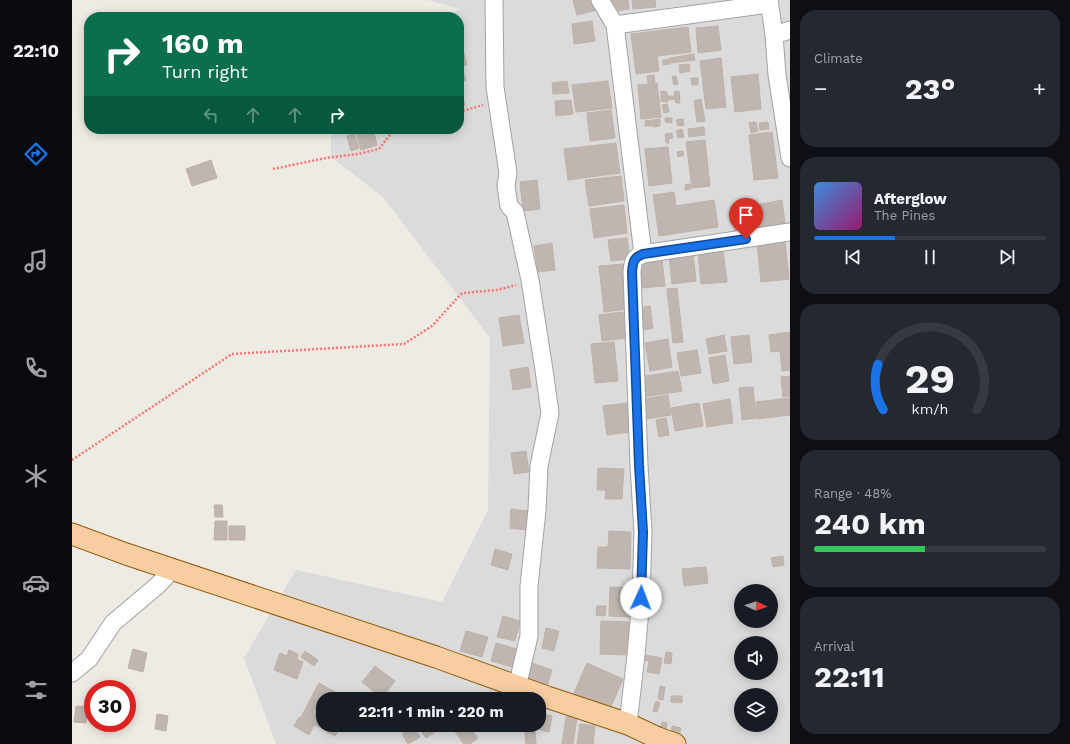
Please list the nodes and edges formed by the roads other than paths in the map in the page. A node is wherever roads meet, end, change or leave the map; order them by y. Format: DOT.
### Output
graph roads {
  1 [pos="494,0"];
  2 [pos="600,0"];
  3 [pos="769,2"];
  4 [pos="615,25"];
  5 [pos="790,30"];
  6 [pos="774,35"];
  7 [pos="790,158"];
  8 [pos="790,232"];
  9 [pos="643,254"];
  10 [pos="72,534"];
  11 [pos="172,570"];
  12 [pos="72,673"];
  13 [pos="517,687"];
  14 [pos="628,724"];
  15 [pos="662,742"];
  1 -- 13 [label="street"];
  2 -- 4 [label="street"];
  3 -- 4 [label="street"];
  3 -- 6 [label="street"];
  4 -- 9 [label="street"];
  5 -- 6 [label="street"];
  6 -- 7 [label="street"];
  8 -- 9 [label="street"];
  9 -- 14 [label="street"];
  10 -- 11 [label="main road"];
  11 -- 12 [label="street"];
  11 -- 13 [label="main road"];
  13 -- 14 [label="main road"];
  14 -- 15 [label="main road"];
}
